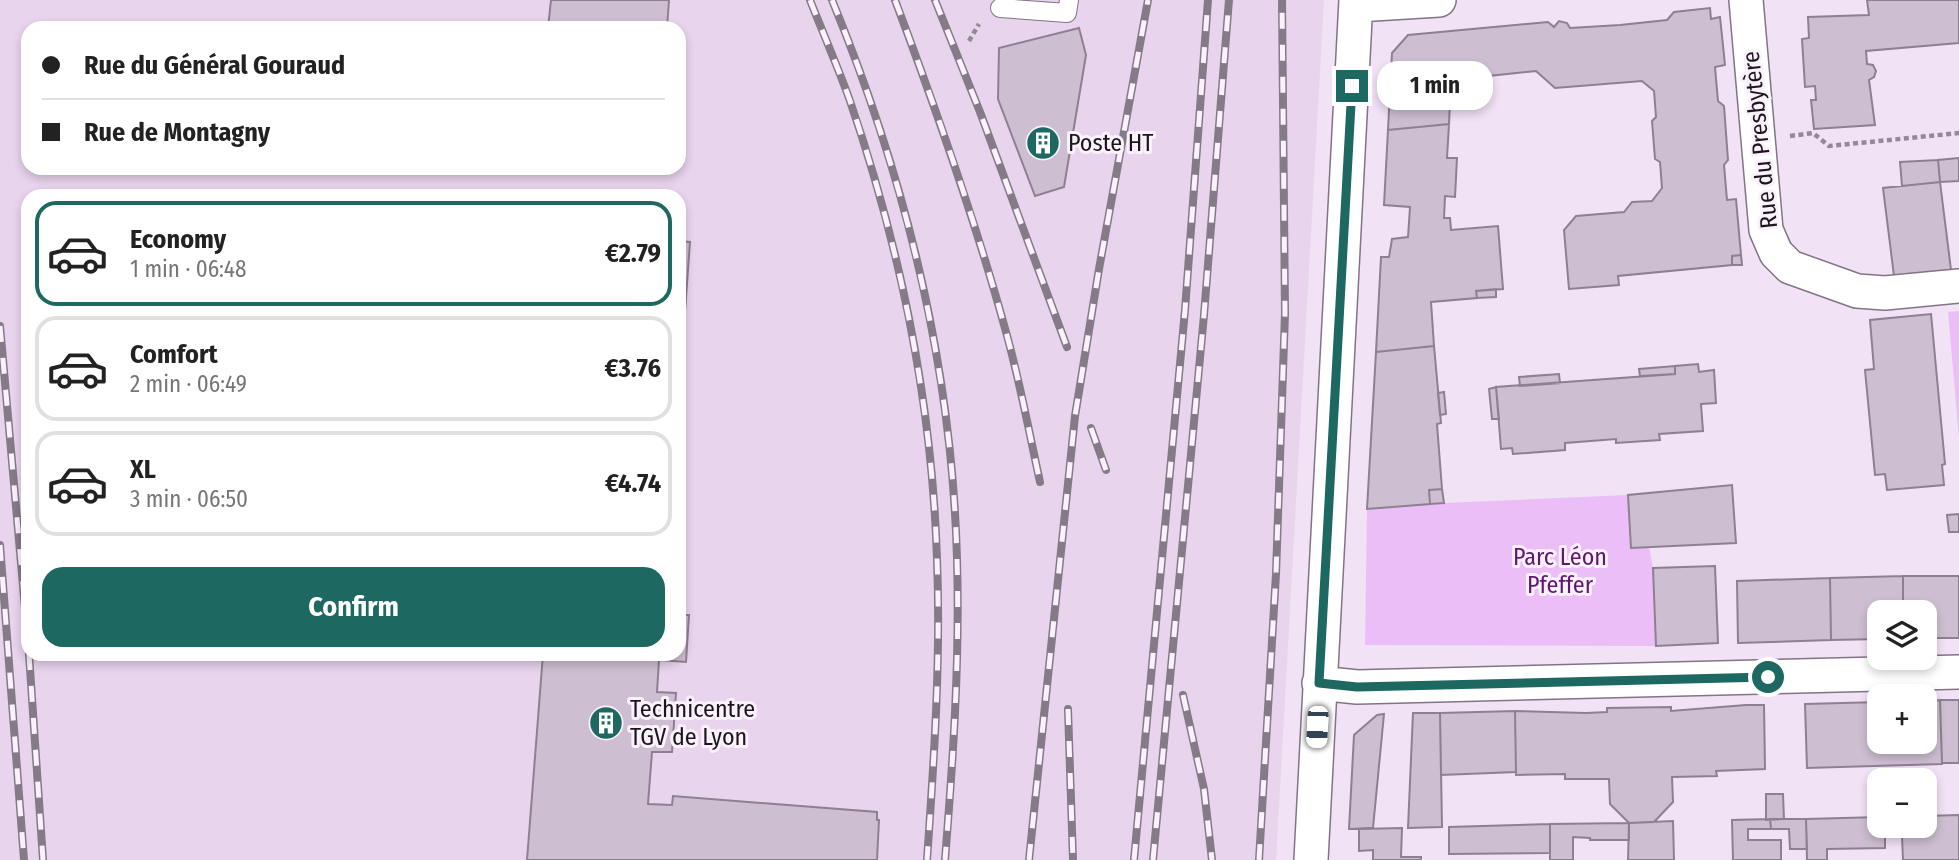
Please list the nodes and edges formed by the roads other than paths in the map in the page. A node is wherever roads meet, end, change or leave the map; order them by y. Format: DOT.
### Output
graph roads {
  1 [pos="1069,0"];
  2 [pos="1439,0"];
  3 [pos="1746,0"];
  4 [pos="1357,2"];
  5 [pos="1000,8"];
  6 [pos="1959,286"];
  7 [pos="1959,672"];
  8 [pos="1319,683"];
  9 [pos="1311,860"];
  1 -- 5 [label="lane"];
  2 -- 4 [label="street"];
  3 -- 6 [label="street, Rue du Presbytère"];
  4 -- 8 [label="street"];
  7 -- 8 [label="street"];
  8 -- 9 [label="street"];
}
